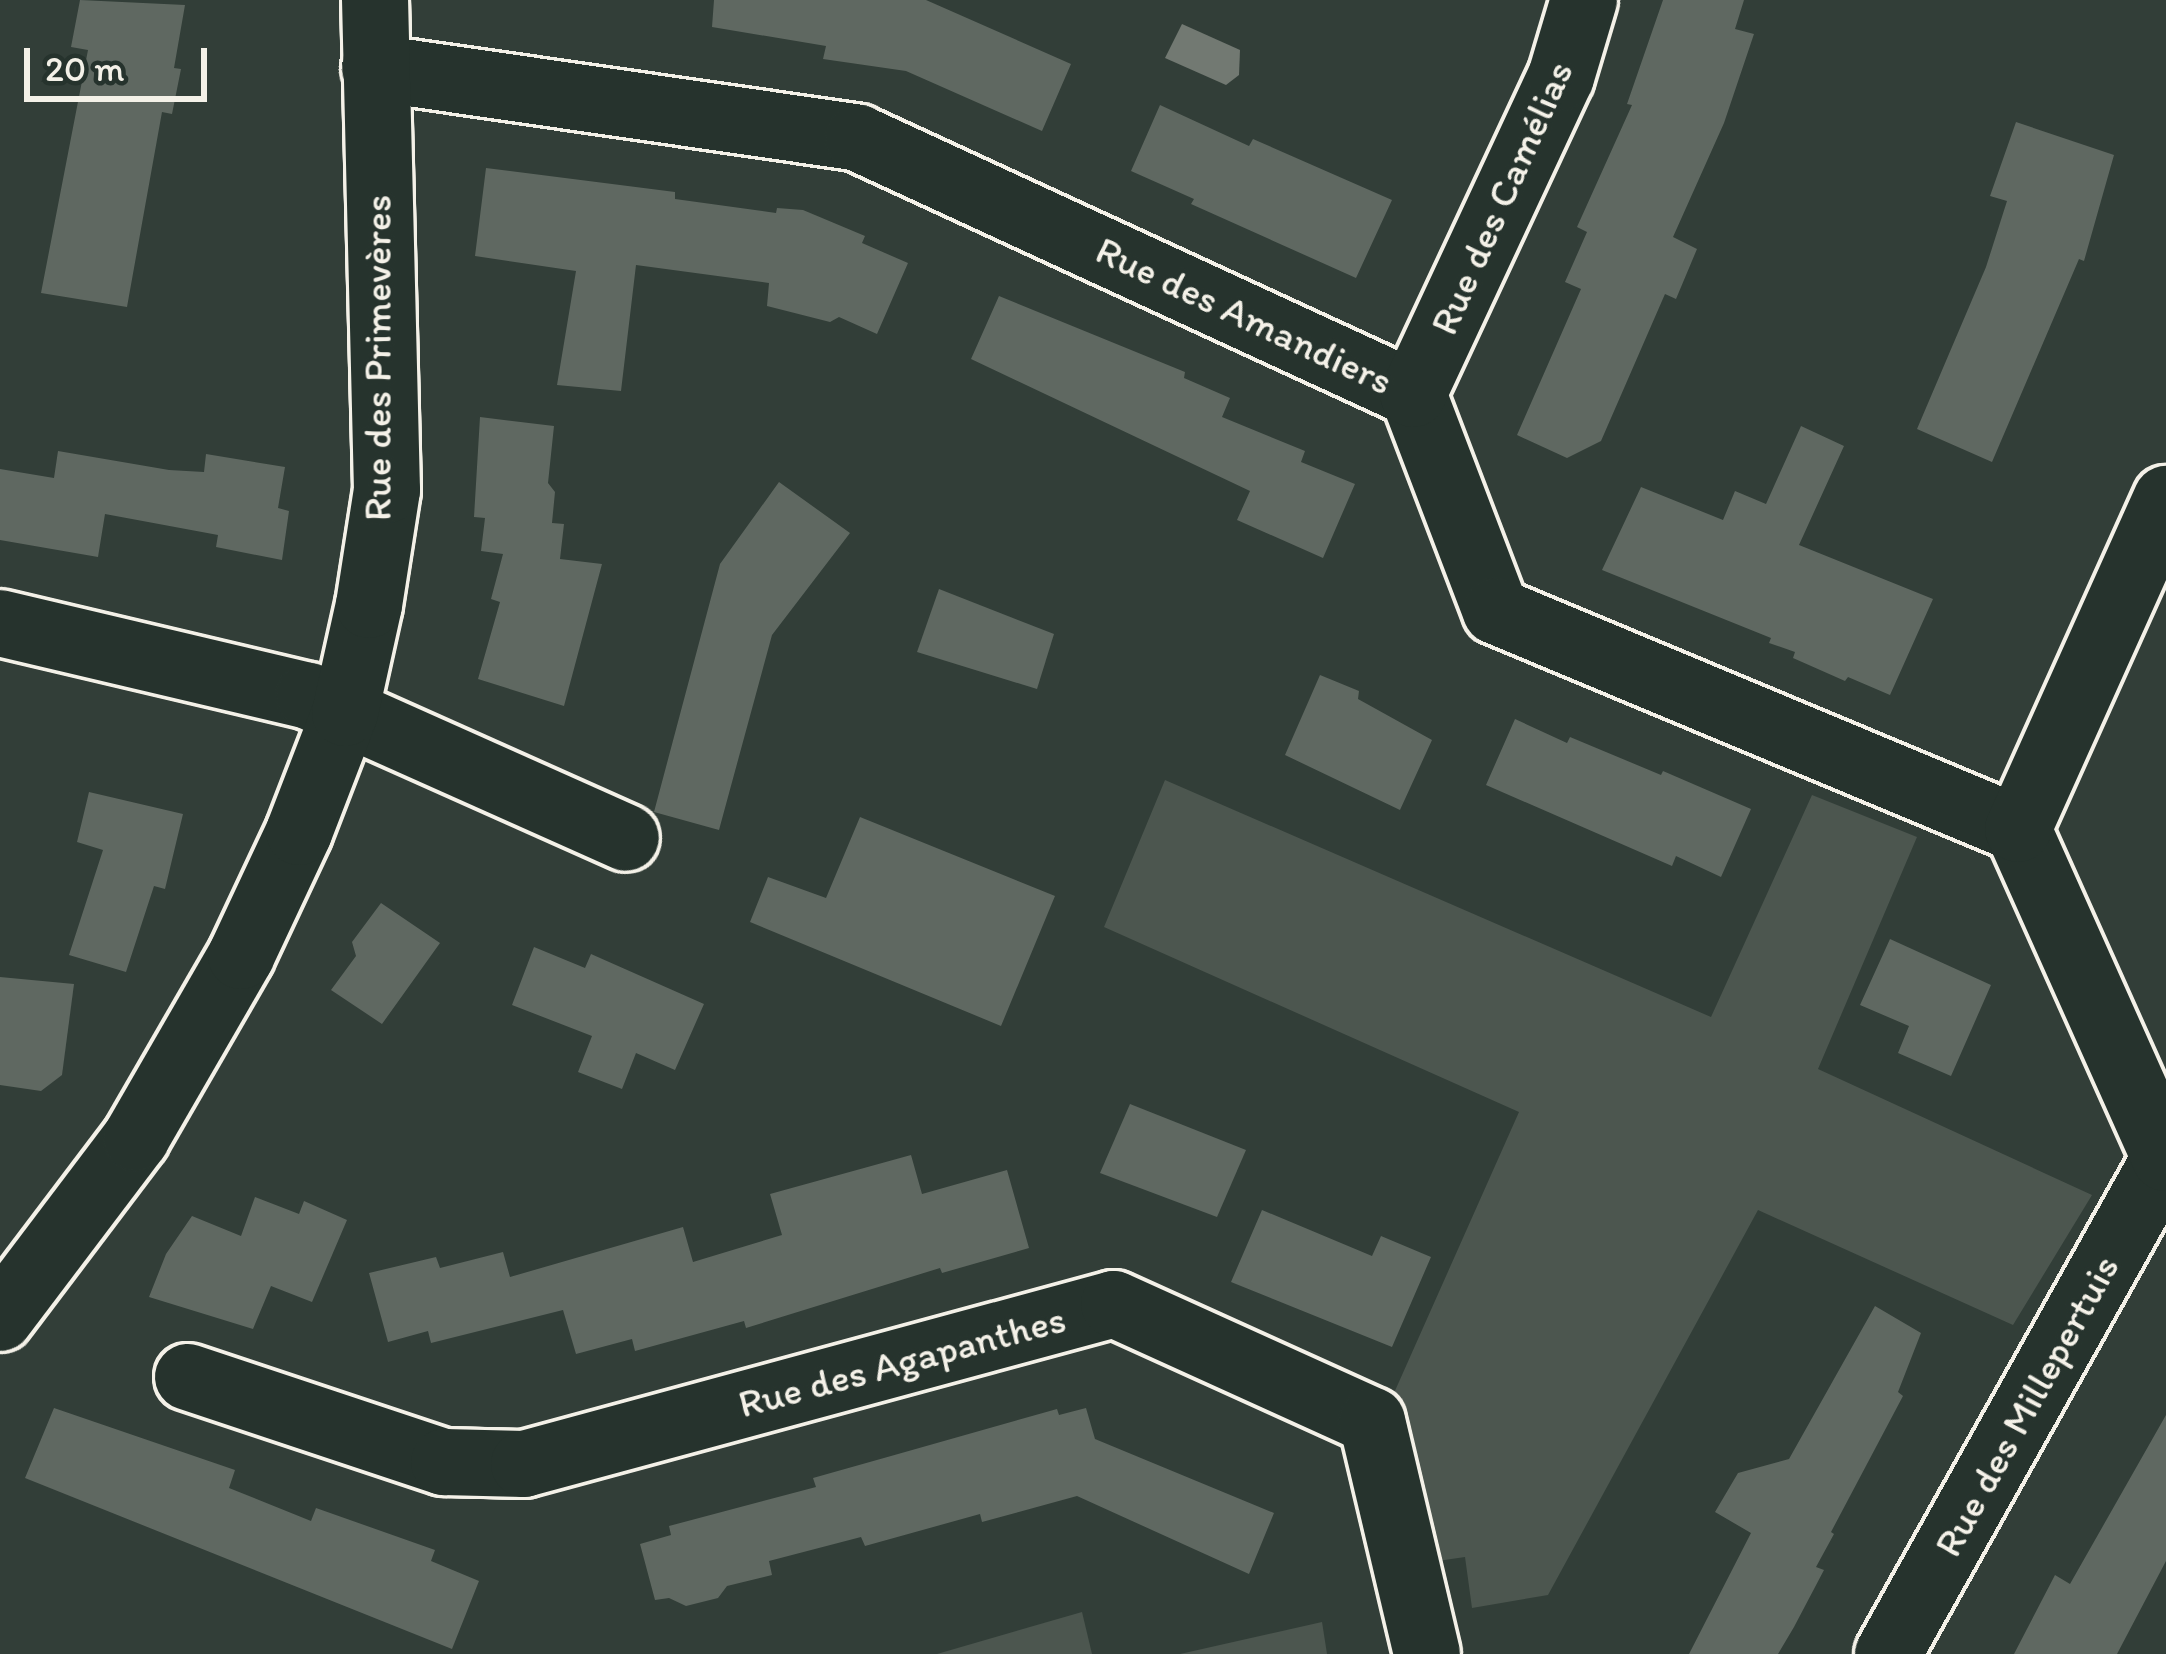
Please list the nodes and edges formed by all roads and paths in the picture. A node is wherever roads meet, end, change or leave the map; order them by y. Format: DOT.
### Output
graph roads {
  1 [pos="374,0"];
  2 [pos="1584,0"];
  3 [pos="375,68"];
  4 [pos="1413,394"];
  5 [pos="2166,500"];
  6 [pos="0,623"];
  7 [pos="345,713"];
  8 [pos="2018,829"];
  9 [pos="626,838"];
  10 [pos="2165,1158"];
  11 [pos="0,1318"];
  12 [pos="188,1377"];
  13 [pos="1427,1654"];
  14 [pos="1888,1654"];
  1 -- 3 [label="street, Rue des Primevères"];
  2 -- 4 [label="street, Rue des Camélias"];
  3 -- 4 [label="street, Rue des Amandiers"];
  3 -- 7 [label="street, Rue des Primevères"];
  4 -- 8 [label="street, Rue des Amandiers"];
  5 -- 8 [label="street"];
  6 -- 7 [label="street"];
  7 -- 9 [label="street"];
  7 -- 11 [label="street, Rue des Primevères"];
  8 -- 10 [label="street, Rue des Millepertuis"];
  10 -- 14 [label="street, Rue des Millepertuis"];
  12 -- 13 [label="street, Rue des Agapanthes"];
}
